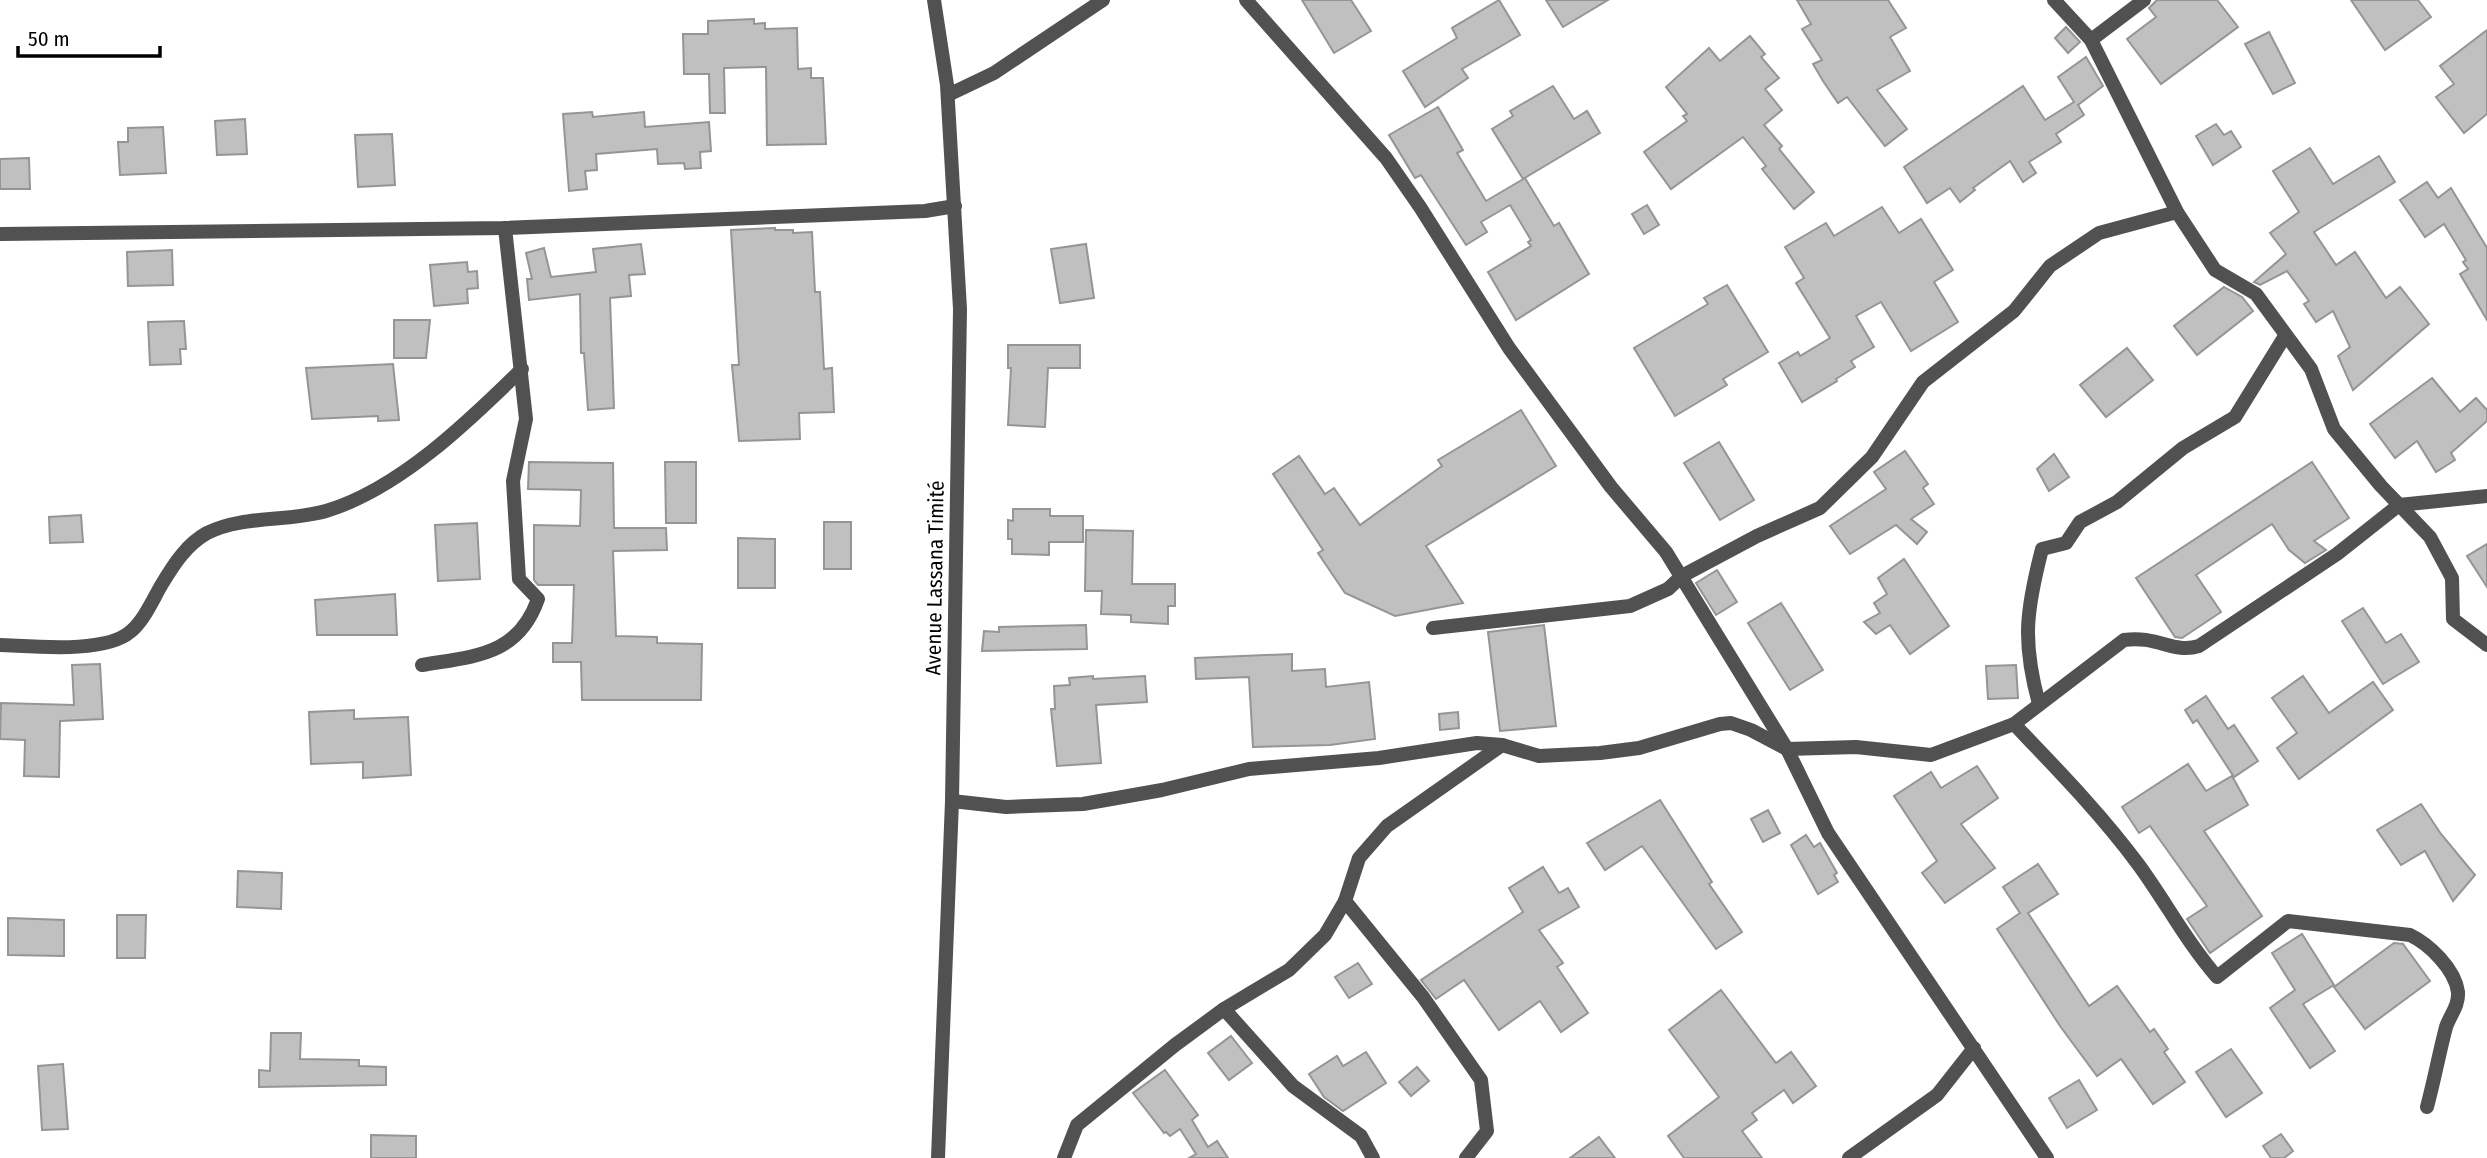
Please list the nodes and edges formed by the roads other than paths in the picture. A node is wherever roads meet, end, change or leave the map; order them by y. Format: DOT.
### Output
graph roads {
  1 [pos="934,0"];
  2 [pos="1103,0"];
  3 [pos="1246,0"];
  4 [pos="2054,0"];
  5 [pos="2144,0"];
  6 [pos="2091,40"];
  7 [pos="948,95"];
  8 [pos="955,206"];
  9 [pos="2177,212"];
  10 [pos="505,228"];
  11 [pos="0,234"];
  12 [pos="2285,336"];
  13 [pos="522,369"];
  14 [pos="2487,496"];
  15 [pos="2399,505"];
  16 [pos="1682,576"];
  17 [pos="1433,628"];
  18 [pos="0,645"];
  19 [pos="2487,645"];
  20 [pos="422,665"];
  21 [pos="2039,704"];
  22 [pos="2014,724"];
  23 [pos="1502,745"];
  24 [pos="1787,749"];
  25 [pos="952,801"];
  26 [pos="1345,901"];
  27 [pos="1224,1009"];
  28 [pos="1974,1048"];
  29 [pos="2427,1107"];
  30 [pos="938,1158"];
  31 [pos="1064,1158"];
  32 [pos="1373,1158"];
  33 [pos="1466,1158"];
  34 [pos="1849,1158"];
  35 [pos="2047,1158"];
  1 -- 7 [label="street, Avenue Lassana Timité"];
  2 -- 7 [label="street"];
  3 -- 16 [label="street"];
  4 -- 6 [label="street"];
  5 -- 6 [label="street"];
  6 -- 9 [label="street"];
  7 -- 8 [label="street, Avenue Lassana Timité"];
  8 -- 10 [label="street"];
  8 -- 25 [label="street, Avenue Lassana Timité"];
  9 -- 12 [label="street"];
  9 -- 16 [label="street"];
  10 -- 11 [label="street"];
  10 -- 13 [label="street"];
  12 -- 15 [label="street"];
  12 -- 21 [label="street"];
  13 -- 18 [label="street"];
  13 -- 20 [label="street"];
  14 -- 15 [label="street"];
  15 -- 19 [label="street"];
  15 -- 21 [label="street"];
  16 -- 17 [label="street"];
  16 -- 24 [label="street"];
  21 -- 22 [label="street"];
  22 -- 24 [label="street"];
  22 -- 29 [label="street"];
  23 -- 24 [label="street"];
  23 -- 25 [label="street"];
  23 -- 26 [label="street"];
  24 -- 28 [label="street"];
  25 -- 30 [label="street, Avenue Lassana Timité"];
  26 -- 27 [label="street"];
  26 -- 33 [label="street"];
  27 -- 31 [label="street"];
  27 -- 32 [label="street"];
  28 -- 34 [label="street"];
  28 -- 35 [label="street"];
}
